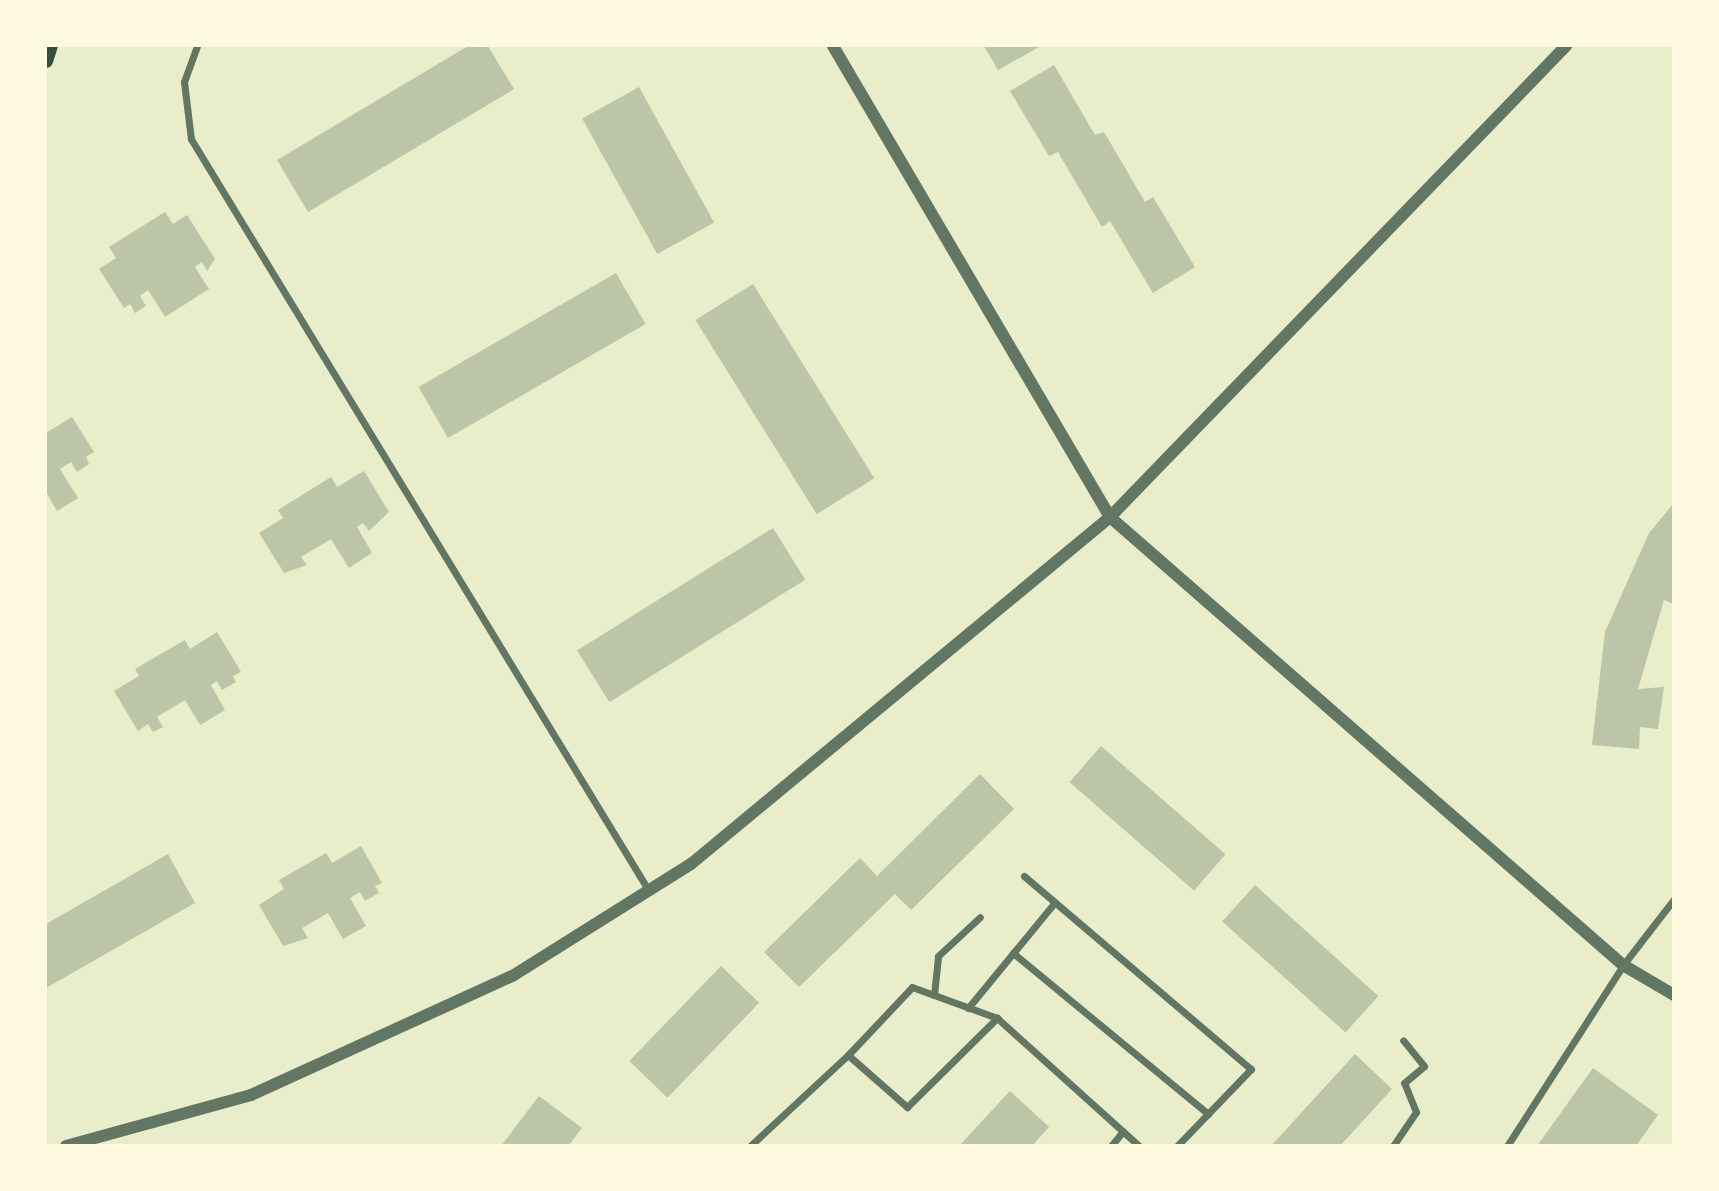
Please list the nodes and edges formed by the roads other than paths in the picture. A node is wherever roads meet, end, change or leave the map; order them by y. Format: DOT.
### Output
graph roads {
  1 [pos="51,46"];
  2 [pos="197,46"];
  3 [pos="833,46"];
  4 [pos="1566,46"];
  5 [pos="46,61"];
  6 [pos="1110,517"];
  7 [pos="1024,876"];
  8 [pos="649,891"];
  9 [pos="1674,899"];
  10 [pos="1055,902"];
  11 [pos="980,917"];
  12 [pos="1013,953"];
  13 [pos="1623,965"];
  14 [pos="934,995"];
  15 [pos="1674,995"];
  16 [pos="968,1008"];
  17 [pos="997,1018"];
  18 [pos="1403,1040"];
  19 [pos="848,1055"];
  20 [pos="1208,1114"];
  21 [pos="1123,1132"];
  22 [pos="66,1146"];
  23 [pos="750,1146"];
  24 [pos="1111,1146"];
  25 [pos="1139,1146"];
  26 [pos="1177,1146"];
  27 [pos="1393,1146"];
  28 [pos="1507,1146"];
  1 -- 5 [label="main road"];
  2 -- 8 [label="street"];
  3 -- 6 [label="street"];
  4 -- 6 [label="street"];
  6 -- 8 [label="street"];
  6 -- 13 [label="street"];
  7 -- 10 [label="street"];
  8 -- 22 [label="street"];
  9 -- 13 [label="street"];
  10 -- 12 [label="street"];
  10 -- 20 [label="street"];
  11 -- 14 [label="street"];
  12 -- 16 [label="street"];
  12 -- 20 [label="street"];
  13 -- 15 [label="street"];
  13 -- 28 [label="street"];
  14 -- 16 [label="street"];
  14 -- 19 [label="street"];
  16 -- 17 [label="street"];
  17 -- 19 [label="street"];
  17 -- 21 [label="street"];
  18 -- 27 [label="street"];
  19 -- 23 [label="street"];
  20 -- 26 [label="street"];
  21 -- 24 [label="street"];
  21 -- 25 [label="street"];
}
